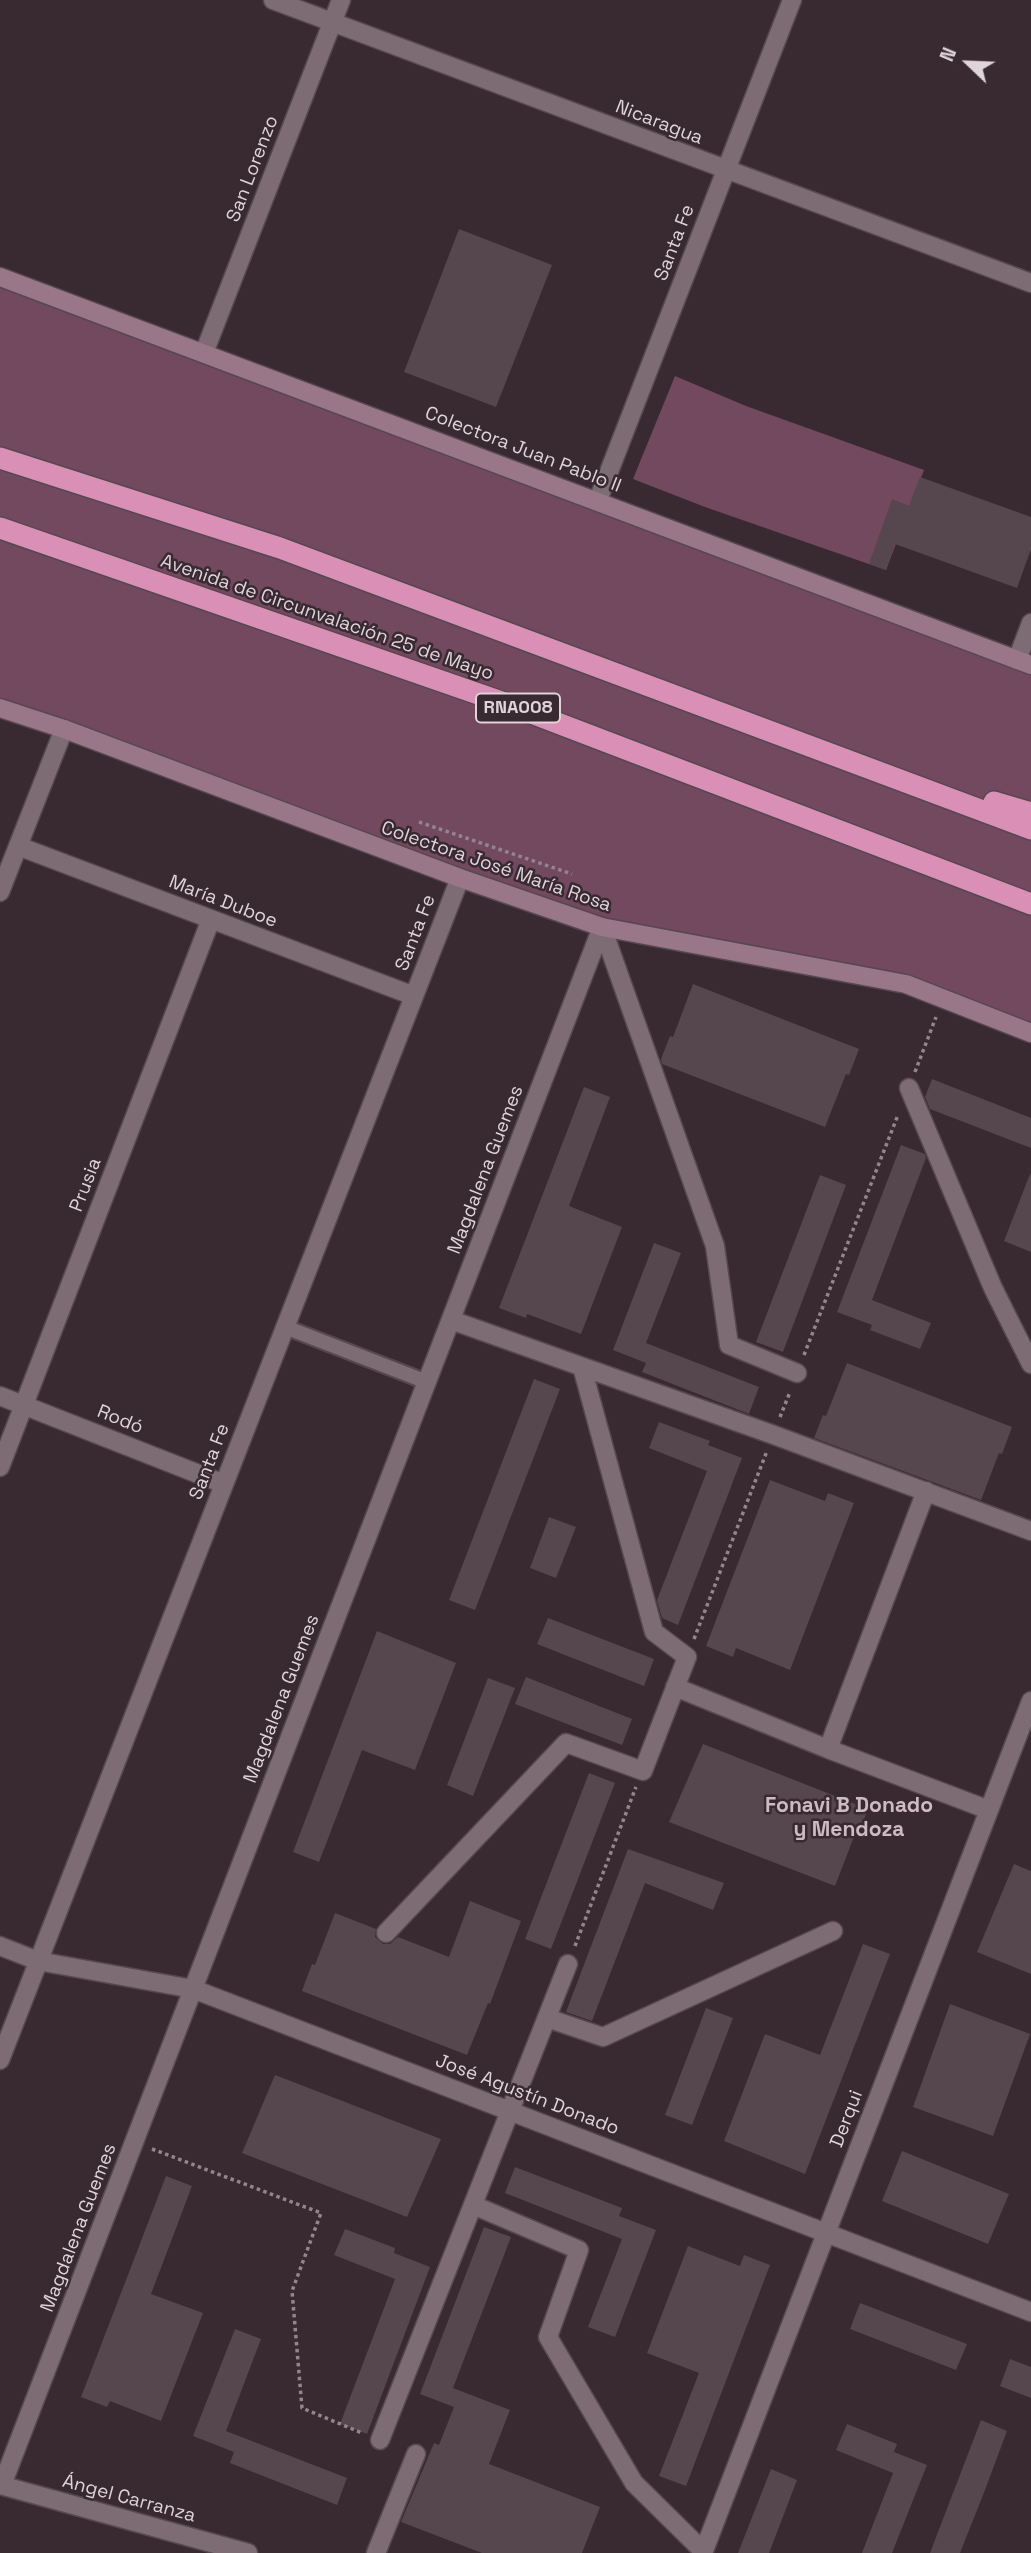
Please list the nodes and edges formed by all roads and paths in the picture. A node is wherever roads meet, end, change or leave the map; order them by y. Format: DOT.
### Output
graph roads {
  1 [pos="273,0"];
  2 [pos="341,0"];
  3 [pos="792,0"];
  4 [pos="332,23"];
  5 [pos="726,171"];
  6 [pos="0,276"];
  7 [pos="1031,283"];
  8 [pos="204,354"];
  9 [pos="0,458"];
  10 [pos="598,500"];
  11 [pos="0,528"];
  12 [pos="1031,623"];
  13 [pos="1024,663"];
  14 [pos="0,708"];
  15 [pos="64,729"];
  16 [pos="844,758"];
  17 [pos="1031,813"];
  18 [pos="419,822"];
  19 [pos="1031,830"];
  20 [pos="18,846"];
  21 [pos="572,873"];
  22 [pos="460,878"];
  23 [pos="0,892"];
  24 [pos="1031,904"];
  25 [pos="211,919"];
  26 [pos="602,928"];
  27 [pos="414,996"];
  28 [pos="943,999"];
  29 [pos="1031,1033"];
  30 [pos="909,1087"];
  31 [pos="451,1320"];
  32 [pos="285,1327"];
  33 [pos="1031,1364"];
  34 [pos="582,1367"];
  35 [pos="797,1373"];
  36 [pos="427,1382"];
  37 [pos="0,1396"];
  38 [pos="24,1405"];
  39 [pos="774,1434"];
  40 [pos="0,1466"];
  41 [pos="224,1484"];
  42 [pos="926,1491"];
  43 [pos="1031,1531"];
  44 [pos="687,1657"];
  45 [pos="675,1687"];
  46 [pos="1031,1701"];
  47 [pos="828,1749"];
  48 [pos="643,1770"];
  49 [pos="989,1810"];
  50 [pos="833,1931"];
  51 [pos="386,1933"];
  52 [pos="0,1947"];
  53 [pos="38,1961"];
  54 [pos="568,1964"];
  55 [pos="193,1989"];
  56 [pos="547,2018"];
  57 [pos="0,2060"];
  58 [pos="511,2111"];
  59 [pos="134,2143"];
  60 [pos="473,2205"];
  61 [pos="826,2233"];
  62 [pos="1031,2312"];
  63 [pos="380,2440"];
  64 [pos="416,2454"];
  65 [pos="1,2485"];
  66 [pos="703,2552"];
  67 [pos="248,2553"];
  68 [pos="376,2553"];
  1 -- 4 [label="street, Nicaragua"];
  2 -- 4 [label="street, San Lorenzo"];
  3 -- 5 [label="street, Santa Fe"];
  4 -- 5 [label="street, Nicaragua"];
  4 -- 8 [label="street, San Lorenzo"];
  5 -- 7 [label="street, Nicaragua"];
  5 -- 10 [label="street, Santa Fe"];
  6 -- 8 [label="main road, Colectora Juan Pablo II"];
  8 -- 10 [label="main road, Colectora Juan Pablo II"];
  9 -- 16 [label="highway"];
  10 -- 13 [label="main road, Colectora Juan Pablo II"];
  11 -- 24 [label="highway, Avenida de Circunvalación 25 de Mayo / RNA008"];
  12 -- 13 [label="street"];
  14 -- 15 [label="main road, Colectora José María Rosa"];
  15 -- 20 [label="street"];
  15 -- 22 [label="main road, Colectora José María Rosa"];
  16 -- 17 [label="highway"];
  16 -- 19 [label="highway"];
  18 -- 21 [label="path"];
  20 -- 23 [label="street"];
  20 -- 25 [label="street, María Duboe"];
  22 -- 26 [label="main road, Colectora José María Rosa"];
  22 -- 27 [label="street, Santa Fe"];
  25 -- 27 [label="street, María Duboe"];
  25 -- 38 [label="street, Prusia"];
  26 -- 28 [label="main road, Colectora José María Rosa"];
  26 -- 31 [label="street, Magdalena Guemes"];
  26 -- 35 [label="street"];
  27 -- 32 [label="street, Santa Fe"];
  28 -- 29 [label="main road, Colectora José María Rosa"];
  28 -- 30 [label="path"];
  30 -- 33 [label="street"];
  30 -- 35 [label="path"];
  31 -- 34 [label="street"];
  31 -- 36 [label="street, Magdalena Guemes"];
  32 -- 36 [label="street"];
  32 -- 41 [label="street, Santa Fe"];
  34 -- 39 [label="street"];
  34 -- 44 [label="street"];
  35 -- 39 [label="path"];
  36 -- 55 [label="street, Magdalena Guemes"];
  37 -- 38 [label="street, Rodó"];
  38 -- 40 [label="street, Prusia"];
  38 -- 41 [label="street, Rodó"];
  39 -- 42 [label="street"];
  39 -- 44 [label="path"];
  41 -- 53 [label="street, Santa Fe"];
  42 -- 43 [label="street"];
  42 -- 47 [label="street"];
  44 -- 45 [label="street"];
  45 -- 47 [label="street"];
  45 -- 48 [label="street"];
  46 -- 49 [label="street, Derqui"];
  47 -- 49 [label="street"];
  48 -- 51 [label="street"];
  48 -- 54 [label="path"];
  49 -- 61 [label="street, Derqui"];
  50 -- 56 [label="street"];
  52 -- 53 [label="street, José Agustín Donado"];
  53 -- 55 [label="street, José Agustín Donado"];
  53 -- 57 [label="street, Santa Fe"];
  54 -- 56 [label="street"];
  55 -- 58 [label="street, José Agustín Donado"];
  55 -- 59 [label="street, Magdalena Guemes"];
  56 -- 58 [label="street"];
  58 -- 60 [label="street"];
  58 -- 61 [label="street, José Agustín Donado"];
  59 -- 63 [label="path"];
  59 -- 65 [label="street, Magdalena Guemes"];
  60 -- 63 [label="street"];
  60 -- 66 [label="street"];
  61 -- 62 [label="street, José Agustín Donado"];
  61 -- 66 [label="street, Derqui"];
  64 -- 68 [label="street"];
  65 -- 67 [label="street, Ángel Carranza"];
}
